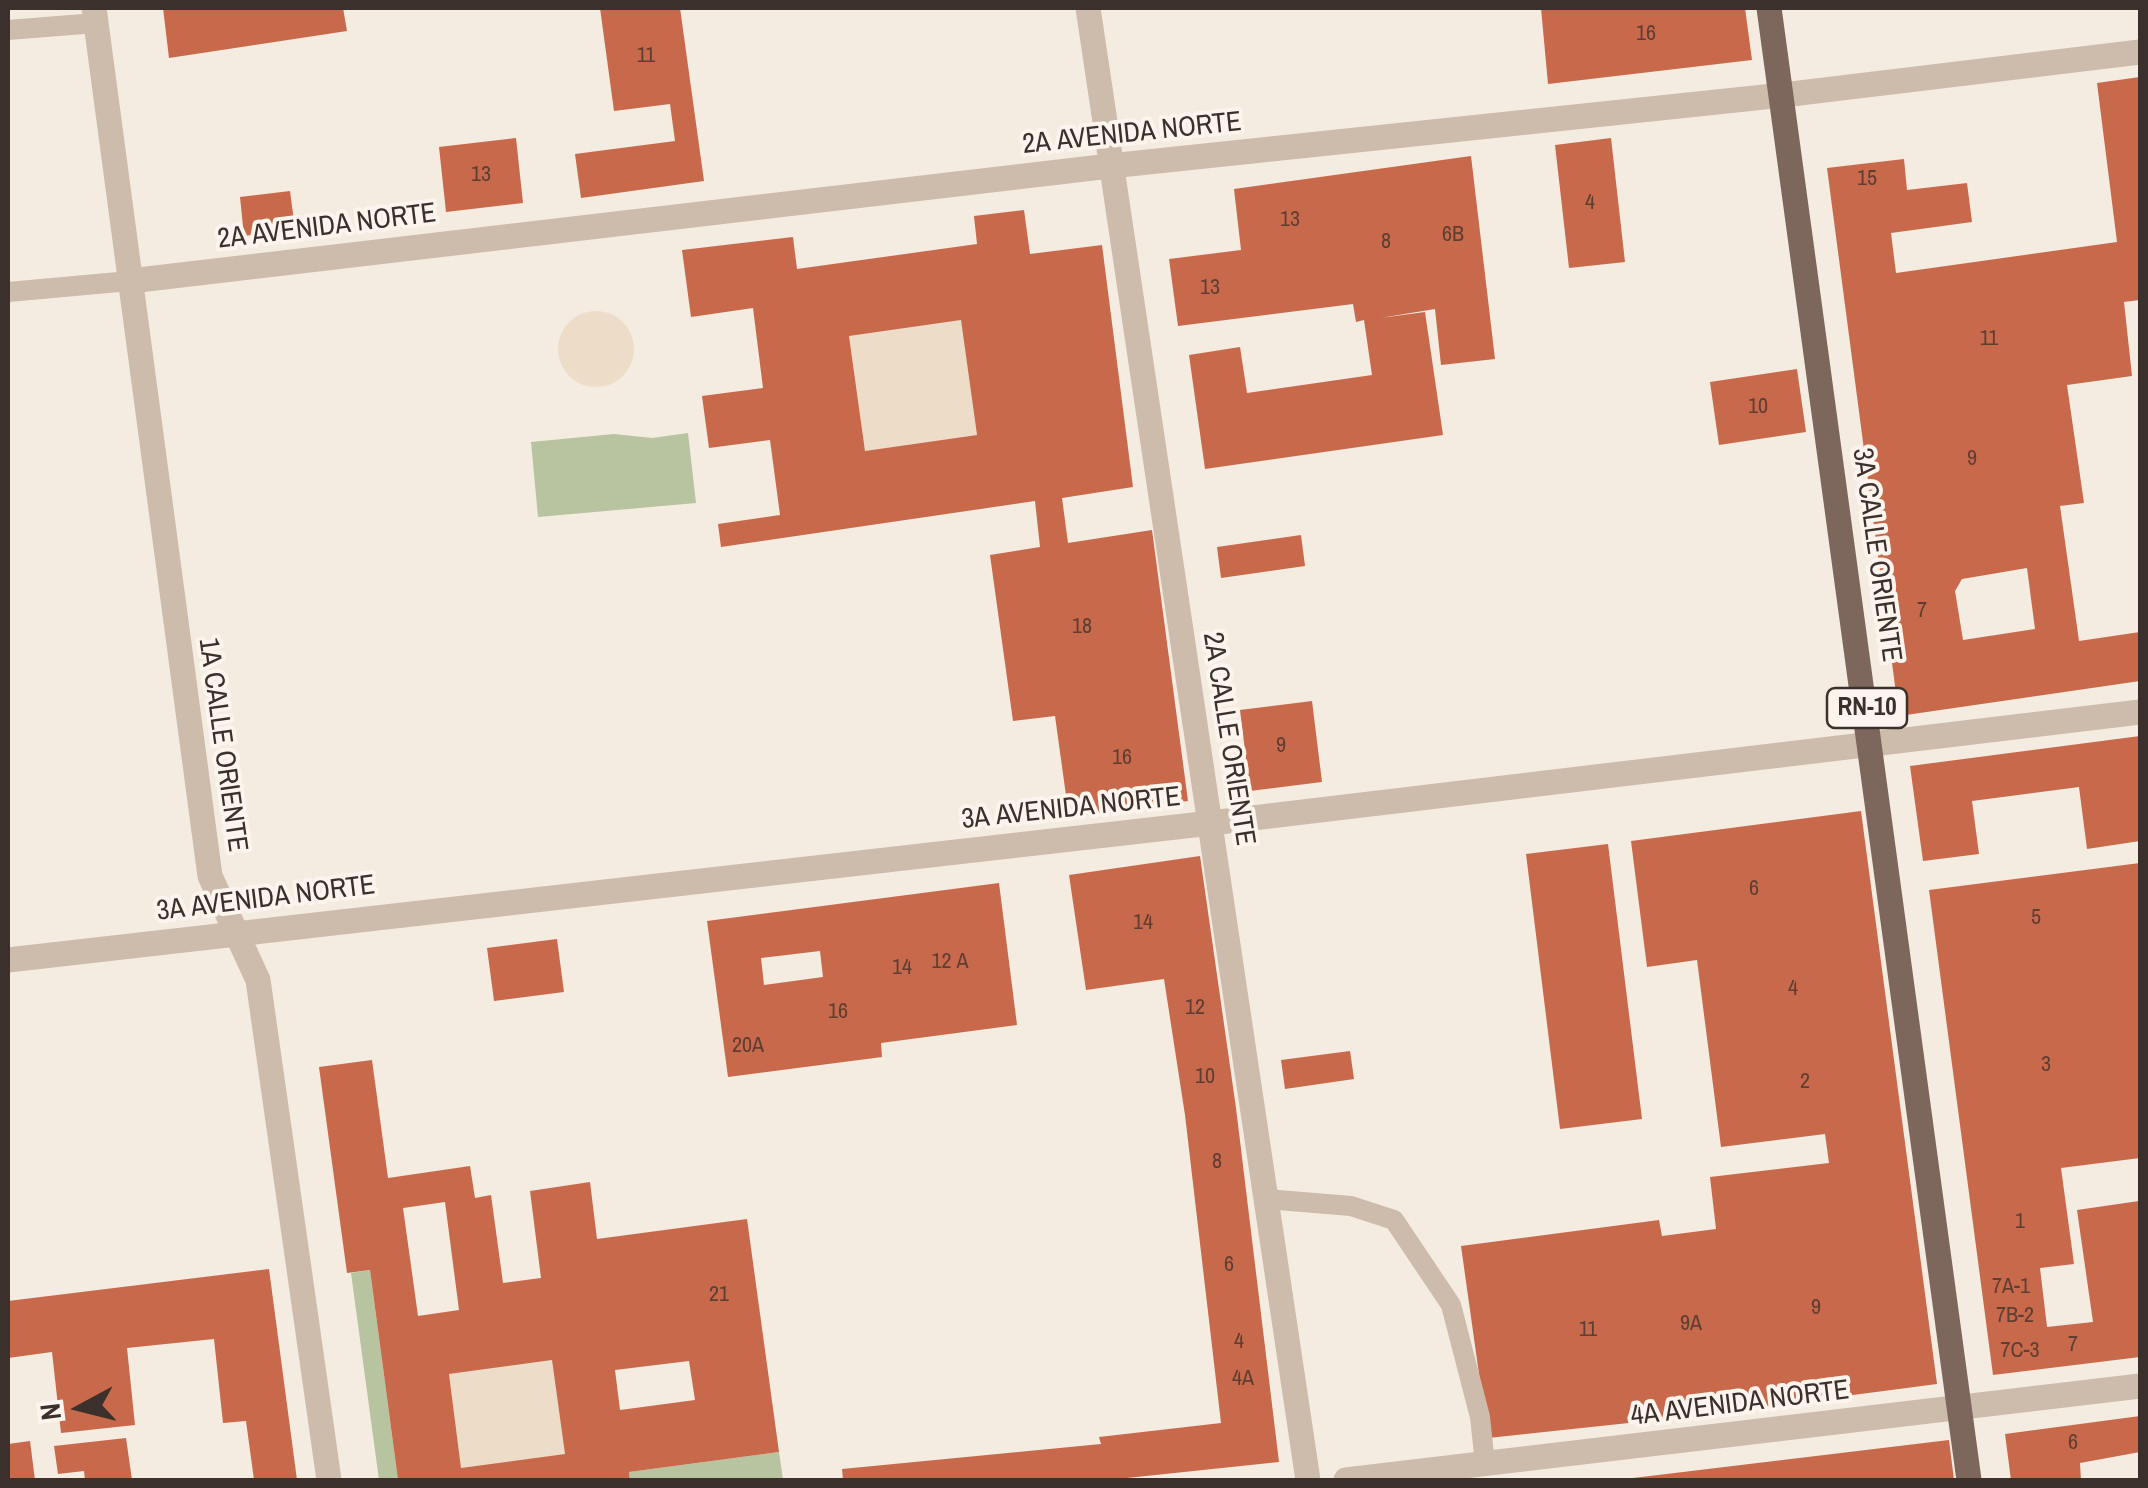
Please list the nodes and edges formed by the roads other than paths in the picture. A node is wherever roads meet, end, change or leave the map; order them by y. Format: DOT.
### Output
graph roads {
  1 [pos="1088,8"];
  2 [pos="1770,8"];
  3 [pos="95,15"];
  4 [pos="8,30"];
  5 [pos="2140,52"];
  6 [pos="1784,95"];
  7 [pos="1110,166"];
  8 [pos="130,281"];
  9 [pos="8,292"];
  10 [pos="2140,712"];
  11 [pos="1872,745"];
  12 [pos="1211,823"];
  13 [pos="236,932"];
  14 [pos="8,960"];
  15 [pos="1266,1198"];
  16 [pos="2140,1386"];
  17 [pos="1959,1408"];
  18 [pos="1485,1464"];
  19 [pos="329,1480"];
  20 [pos="1308,1480"];
  21 [pos="1346,1480"];
  22 [pos="1969,1480"];
  1 -- 7 [label="street, 2A CALLE ORIENTE"];
  2 -- 6 [label="main road, 3A CALLE ORIENTE / RN-10"];
  3 -- 4 [label="lane"];
  3 -- 8 [label="street, 1A CALLE ORIENTE"];
  5 -- 6 [label="street, 2A AVENIDA NORTE"];
  6 -- 7 [label="street, 2A AVENIDA NORTE"];
  6 -- 11 [label="main road, 3A CALLE ORIENTE / RN-10"];
  7 -- 8 [label="street, 2A AVENIDA NORTE"];
  7 -- 12 [label="street, 2A CALLE ORIENTE"];
  8 -- 9 [label="lane"];
  8 -- 13 [label="street, 1A CALLE ORIENTE"];
  10 -- 11 [label="street, 3A AVENIDA NORTE"];
  11 -- 12 [label="street, 3A AVENIDA NORTE"];
  11 -- 17 [label="main road, 3A CALLE ORIENTE / RN-10"];
  12 -- 13 [label="street, 3A AVENIDA NORTE"];
  12 -- 15 [label="street, 2A CALLE ORIENTE"];
  13 -- 14 [label="street, 3A AVENIDA NORTE"];
  13 -- 19 [label="street, 1A CALLE ORIENTE"];
  15 -- 18 [label="lane"];
  15 -- 20 [label="street, 2A CALLE ORIENTE"];
  16 -- 17 [label="street, 4A AVENIDA NORTE"];
  17 -- 18 [label="street, 4A AVENIDA NORTE"];
  17 -- 22 [label="main road, RN-10"];
  18 -- 21 [label="street, 4A AVENIDA NORTE"];
}
